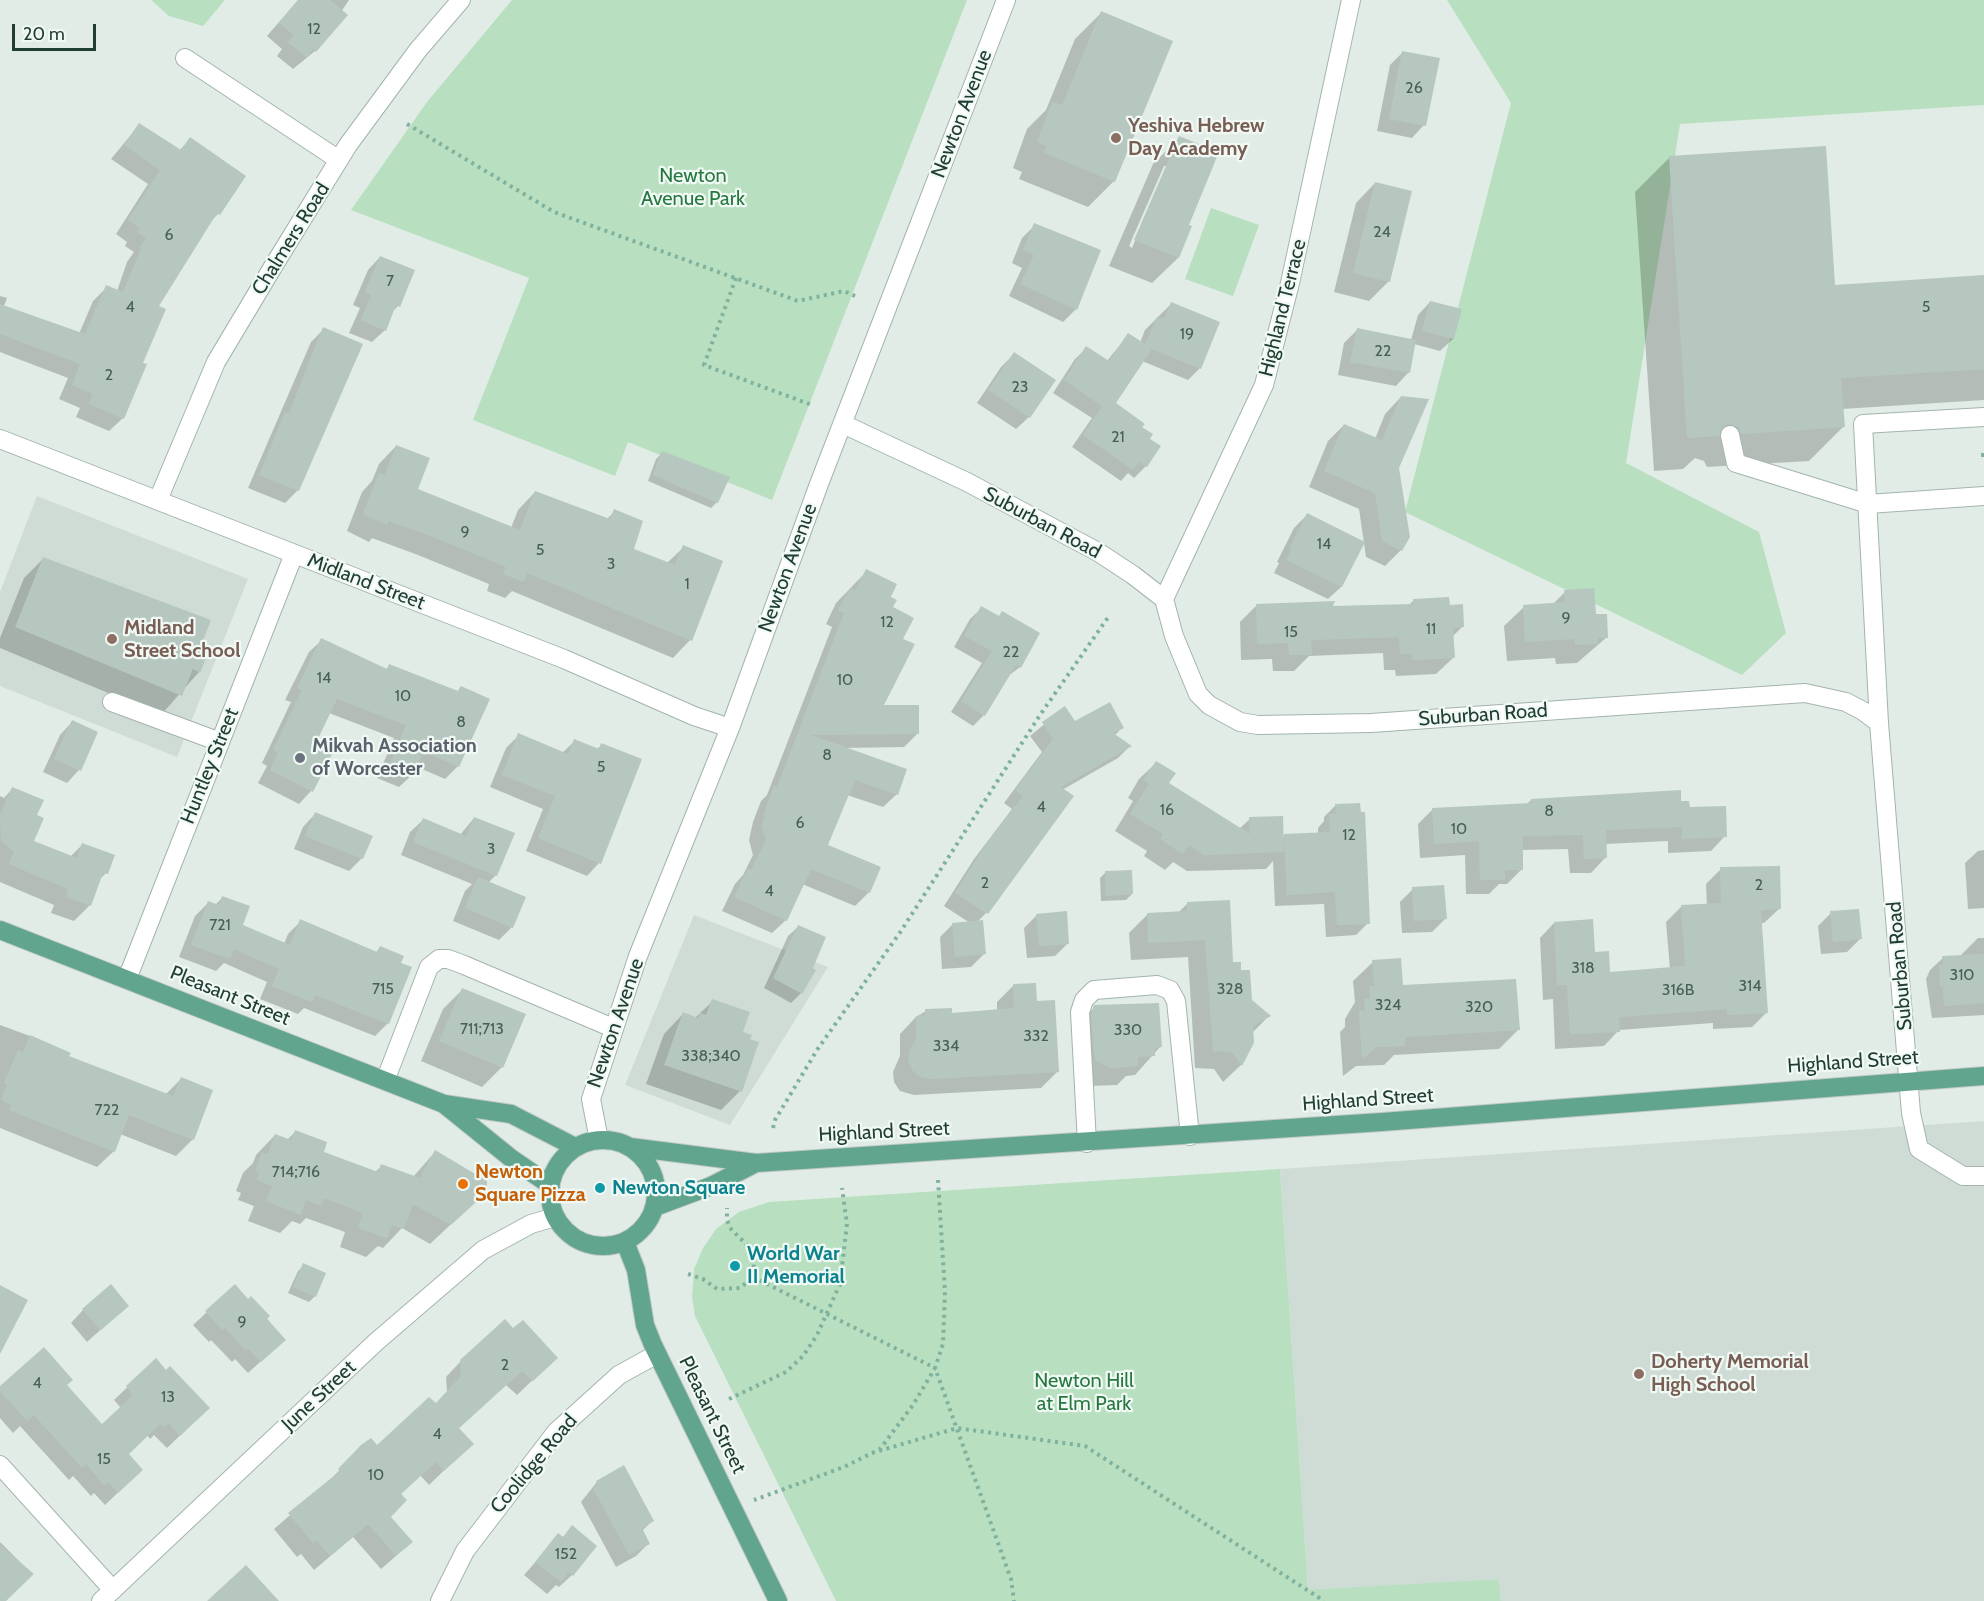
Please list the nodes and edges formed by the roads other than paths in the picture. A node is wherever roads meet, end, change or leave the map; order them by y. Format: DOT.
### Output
graph roads {
  1 [pos="461,0"];
  2 [pos="1006,0"];
  3 [pos="1351,0"];
  4 [pos="185,58"];
  5 [pos="339,160"];
  6 [pos="1984,417"];
  7 [pos="843,424"];
  8 [pos="1730,435"];
  9 [pos="0,439"];
  10 [pos="1984,496"];
  11 [pos="158,500"];
  12 [pos="1868,504"];
  13 [pos="294,554"];
  14 [pos="1164,599"];
  15 [pos="112,702"];
  16 [pos="1879,723"];
  17 [pos="730,728"];
  18 [pos="220,742"];
  19 [pos="0,930"];
  20 [pos="127,979"];
  21 [pos="613,1028"];
  22 [pos="1984,1076"];
  23 [pos="1909,1080"];
  24 [pos="385,1081"];
  25 [pos="444,1104"];
  26 [pos="1190,1136"];
  27 [pos="598,1140"];
  28 [pos="1087,1143"];
  29 [pos="630,1147"];
  30 [pos="575,1148"];
  31 [pos="756,1163"];
  32 [pos="1984,1176"];
  33 [pos="550,1185"];
  34 [pos="655,1207"];
  35 [pos="555,1217"];
  36 [pos="625,1242"];
  37 [pos="657,1354"];
  38 [pos="0,1465"];
  39 [pos="107,1595"];
  40 [pos="440,1601"];
  41 [pos="778,1601"];
  1 -- 5 [label="street, Chalmers Road"];
  2 -- 7 [label="street, Newton Avenue"];
  3 -- 14 [label="street, Highland Terrace"];
  4 -- 5 [label="street"];
  5 -- 11 [label="street, Chalmers Road"];
  6 -- 12 [label="street"];
  7 -- 14 [label="street, Suburban Road"];
  7 -- 17 [label="street, Newton Avenue"];
  8 -- 12 [label="street"];
  9 -- 11 [label="street, Midland Street"];
  10 -- 12 [label="street"];
  11 -- 13 [label="street, Midland Street"];
  12 -- 16 [label="street"];
  13 -- 17 [label="street, Midland Street"];
  13 -- 18 [label="street, Huntley Street"];
  14 -- 16 [label="street, Suburban Road"];
  15 -- 18 [label="street"];
  16 -- 23 [label="street, Suburban Road"];
  17 -- 21 [label="street, Newton Avenue"];
  18 -- 20 [label="street, Huntley Street"];
  19 -- 20 [label="main road, Pleasant Street"];
  20 -- 24 [label="main road, Pleasant Street"];
  21 -- 24 [label="street"];
  21 -- 27 [label="street, Newton Avenue"];
  22 -- 23 [label="main road, Highland Street"];
  23 -- 26 [label="main road, Highland Street"];
  23 -- 32 [label="street, Suburban Road"];
  24 -- 25 [label="main road, Pleasant Street"];
  25 -- 30 [label="main road, Pleasant Street"];
  25 -- 33 [label="main road, Pleasant Street"];
  26 -- 28 [label="main road, Highland Street"];
  26 -- 28 [label="street"];
  27 -- 29 [label="main road"];
  27 -- 30 [label="main road"];
  28 -- 31 [label="main road, Highland Street"];
  29 -- 31 [label="main road, Highland Street"];
  29 -- 34 [label="main road"];
  30 -- 33 [label="main road"];
  31 -- 34 [label="main road, Highland Street"];
  33 -- 35 [label="main road"];
  34 -- 36 [label="main road"];
  35 -- 36 [label="main road"];
  35 -- 39 [label="street, June Street"];
  36 -- 37 [label="main road, Pleasant Street"];
  37 -- 40 [label="street, Coolidge Road"];
  37 -- 41 [label="main road, Pleasant Street"];
  38 -- 39 [label="street"];
}
